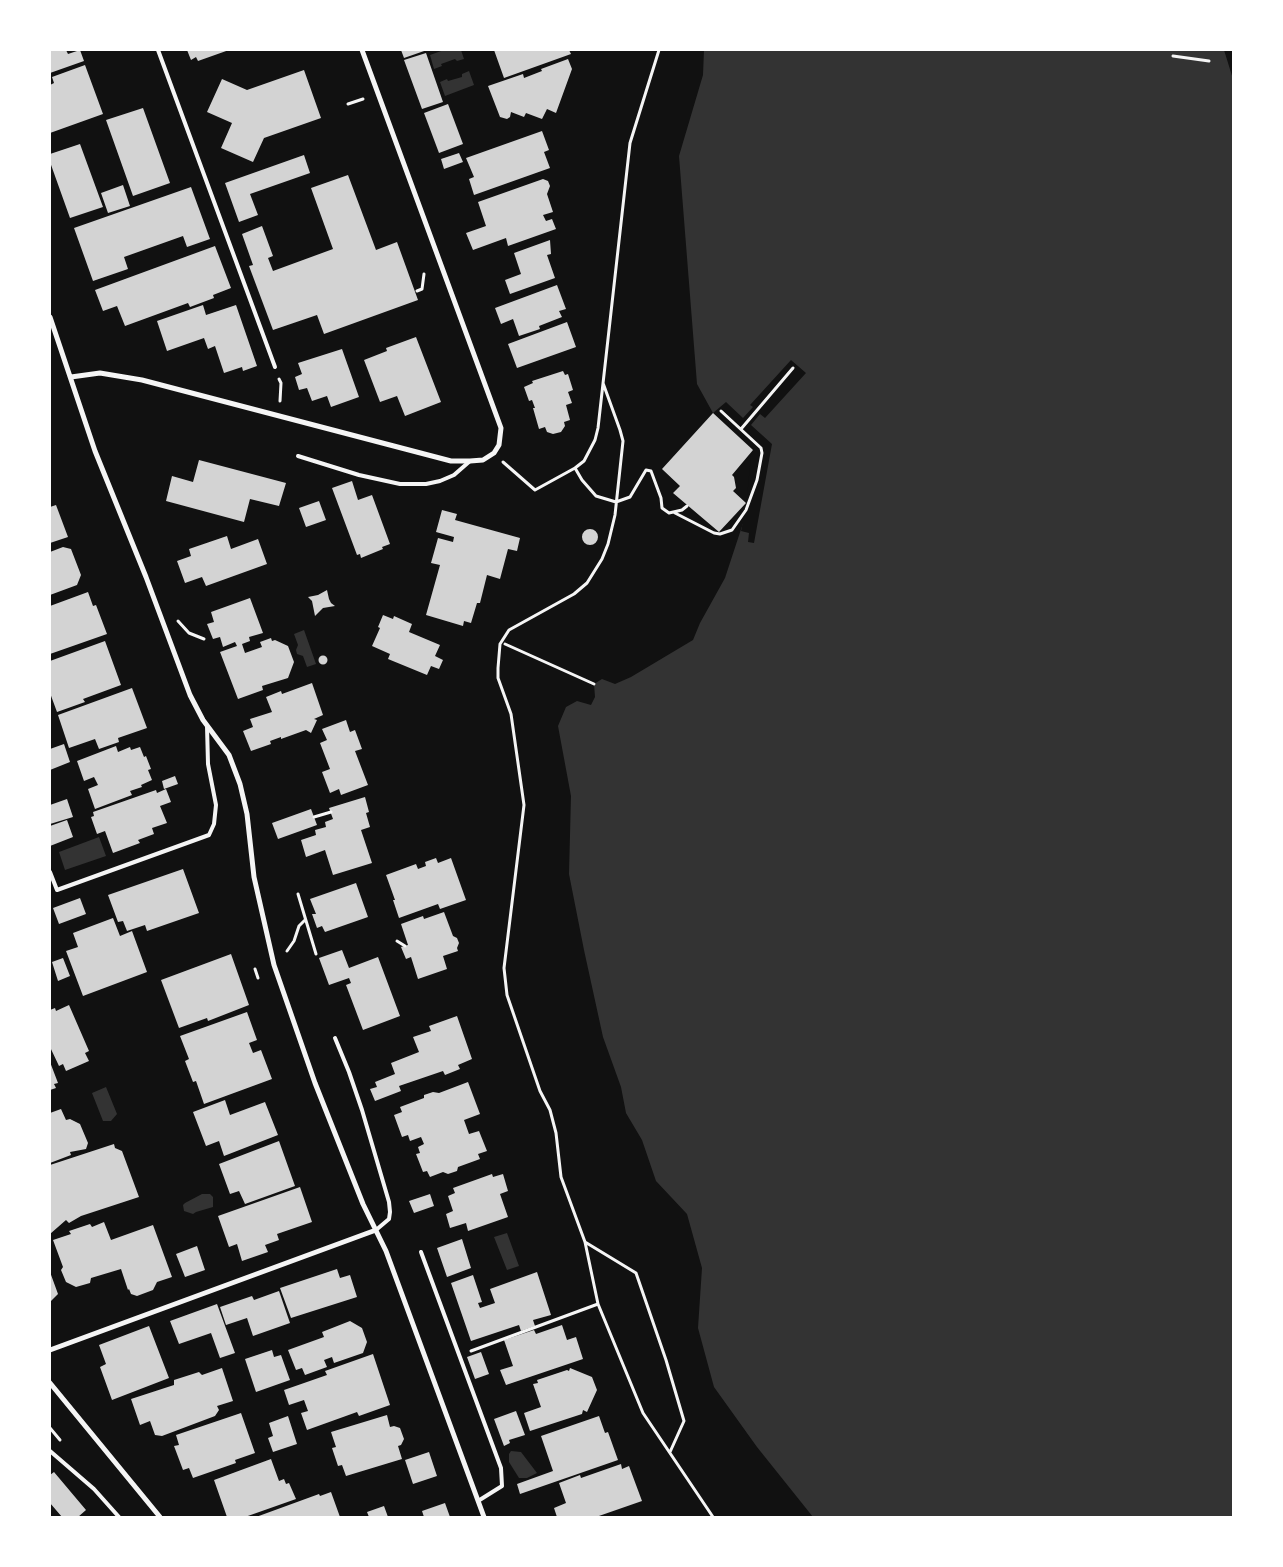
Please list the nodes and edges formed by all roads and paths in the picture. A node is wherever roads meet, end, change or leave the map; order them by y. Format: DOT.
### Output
graph roads {
  1 [pos="158,50"];
  2 [pos="362,50"];
  3 [pos="660,50"];
  4 [pos="1173,56"];
  5 [pos="1209,61"];
  6 [pos="363,99"];
  7 [pos="348,104"];
  8 [pos="424,274"];
  9 [pos="417,291"];
  10 [pos="50,317"];
  11 [pos="275,367"];
  12 [pos="793,368"];
  13 [pos="71,377"];
  14 [pos="603,384"];
  15 [pos="280,401"];
  16 [pos="721,411"];
  17 [pos="741,429"];
  18 [pos="494,453"];
  19 [pos="298,456"];
  20 [pos="470,462"];
  21 [pos="574,468"];
  22 [pos="616,502"];
  23 [pos="687,506"];
  24 [pos="675,513"];
  25 [pos="175,619"];
  26 [pos="204,639"];
  27 [pos="505,644"];
  28 [pos="594,684"];
  29 [pos="207,726"];
  30 [pos="330,812"];
  31 [pos="314,817"];
  32 [pos="50,872"];
  33 [pos="298,894"];
  34 [pos="305,919"];
  35 [pos="397,941"];
  36 [pos="405,946"];
  37 [pos="287,951"];
  38 [pos="316,954"];
  39 [pos="255,969"];
  40 [pos="258,978"];
  41 [pos="335,1038"];
  42 [pos="376,1230"];
  43 [pos="586,1242"];
  44 [pos="421,1252"];
  45 [pos="598,1304"];
  46 [pos="50,1350"];
  47 [pos="458,1356"];
  48 [pos="50,1383"];
  49 [pos="50,1451"];
  50 [pos="670,1452"];
  51 [pos="478,1501"];
  52 [pos="119,1517"];
  53 [pos="160,1517"];
  54 [pos="484,1517"];
  55 [pos="713,1517"];
  1 -- 11 [label="lane"];
  2 -- 18 [label="street"];
  3 -- 14 [label="path"];
  4 -- 5 [label="path"];
  6 -- 7 [label="path"];
  8 -- 9 [label="path"];
  10 -- 13 [label="street"];
  11 -- 15 [label="path"];
  12 -- 17 [label="path"];
  13 -- 20 [label="street"];
  13 -- 29 [label="street"];
  14 -- 21 [label="path"];
  14 -- 22 [label="path"];
  16 -- 17 [label="path"];
  17 -- 24 [label="path"];
  18 -- 20 [label="street"];
  18 -- 21 [label="path"];
  19 -- 20 [label="lane"];
  21 -- 22 [label="path"];
  22 -- 24 [label="path"];
  22 -- 43 [label="path"];
  23 -- 24 [label="path"];
  25 -- 26 [label="path"];
  27 -- 28 [label="path"];
  29 -- 32 [label="lane"];
  29 -- 42 [label="street"];
  30 -- 31 [label="path"];
  33 -- 34 [label="path"];
  34 -- 37 [label="path"];
  34 -- 38 [label="path"];
  35 -- 36 [label="path"];
  39 -- 40 [label="path"];
  41 -- 42 [label="lane"];
  42 -- 46 [label="street"];
  42 -- 51 [label="street"];
  43 -- 45 [label="path"];
  43 -- 50 [label="path"];
  44 -- 47 [label="lane"];
  45 -- 47 [label="path"];
  45 -- 50 [label="path"];
  47 -- 51 [label="lane"];
  48 -- 53 [label="street"];
  49 -- 52 [label="lane"];
  50 -- 55 [label="path"];
  51 -- 54 [label="street"];
}
